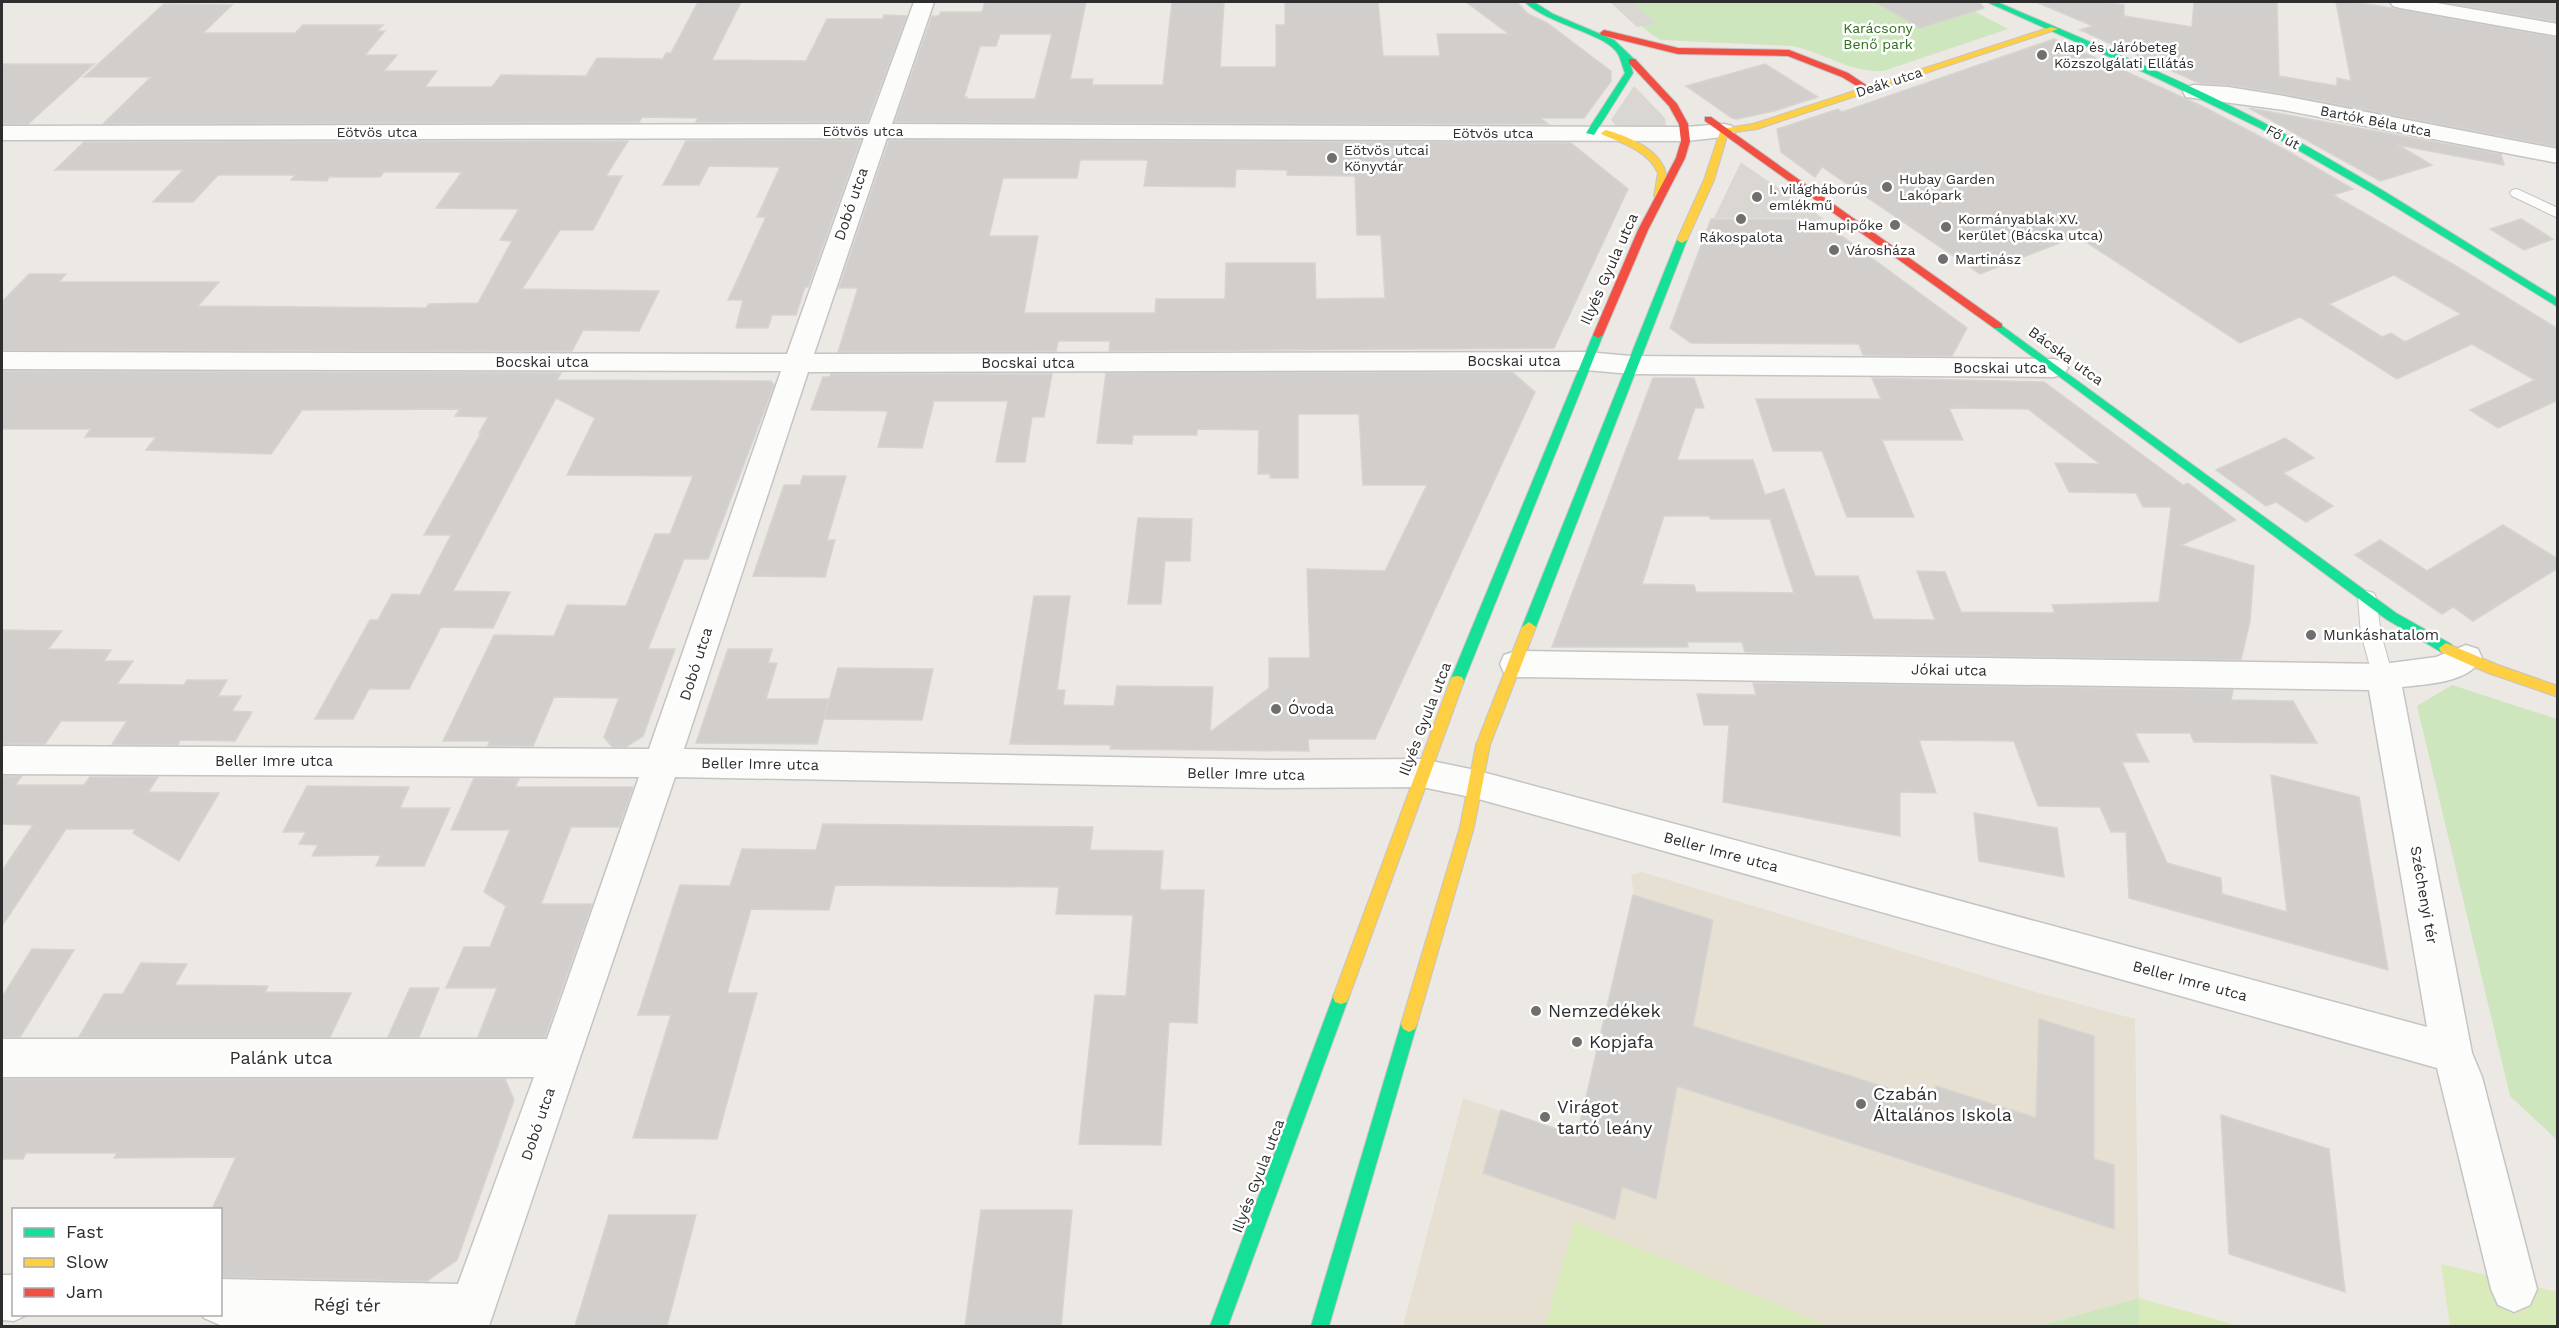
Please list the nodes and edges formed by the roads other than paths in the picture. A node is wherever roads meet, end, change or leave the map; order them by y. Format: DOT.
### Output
graph roads {
  1 [pos="924,2"];
  2 [pos="1529,2"];
  3 [pos="1991,2"];
  4 [pos="2400,2"];
  5 [pos="1585,17"];
  6 [pos="2054,30"];
  7 [pos="2558,30"];
  8 [pos="1611,41"];
  9 [pos="1648,76"];
  10 [pos="1868,88"];
  11 [pos="2194,92"];
  12 [pos="877,131"];
  13 [pos="1724,131"];
  14 [pos="2,133"];
  15 [pos="1599,133"];
  16 [pos="1686,134"];
  17 [pos="2558,156"];
  18 [pos="2517,193"];
  19 [pos="1659,196"];
  20 [pos="2558,214"];
  21 [pos="2558,304"];
  22 [pos="2,360"];
  23 [pos="1586,361"];
  24 [pos="797,363"];
  25 [pos="1631,365"];
  26 [pos="2054,368"];
  27 [pos="2367,598"];
  28 [pos="2466,658"];
  29 [pos="1516,664"];
  30 [pos="2383,677"];
  31 [pos="2558,692"];
  32 [pos="2,760"];
  33 [pos="664,763"];
  34 [pos="1422,773"];
  35 [pos="1475,784"];
  36 [pos="2452,1053"];
  37 [pos="2,1058"];
  38 [pos="561,1058"];
  39 [pos="2514,1288"];
  40 [pos="222,1302"];
  41 [pos="470,1317"];
  42 [pos="1219,1326"];
  43 [pos="1320,1326"];
  1 -- 12 [label="street, Dobó utca"];
  2 -- 8 [label="main road, Bácska utca"];
  3 -- 6 [label="main road, Fő út"];
  4 -- 7 [label="street"];
  5 -- 8 [label="main road"];
  6 -- 10 [label="main road, Deák utca"];
  6 -- 11 [label="main road, Fő út"];
  8 -- 9 [label="main road, Bácska utca"];
  8 -- 10 [label="main road"];
  8 -- 15 [label="main road"];
  9 -- 13 [label="main road, Bácska utca"];
  9 -- 16 [label="main road, Bácska utca"];
  10 -- 13 [label="main road, Deák utca"];
  11 -- 17 [label="street, Bartók Béla utca"];
  11 -- 21 [label="main road, Fő út"];
  12 -- 14 [label="street, Eötvös utca"];
  12 -- 15 [label="street, Eötvös utca"];
  12 -- 24 [label="street, Dobó utca"];
  13 -- 16 [label="street, Eötvös utca"];
  13 -- 25 [label="main road"];
  13 -- 26 [label="main road, Bácska utca"];
  15 -- 16 [label="street, Eötvös utca"];
  15 -- 19 [label="main road"];
  16 -- 19 [label="main road, Illyés Gyula utca"];
  18 -- 20 [label="lane"];
  19 -- 23 [label="main road, Illyés Gyula utca"];
  22 -- 24 [label="street, Bocskai utca"];
  23 -- 24 [label="street, Bocskai utca"];
  23 -- 25 [label="street, Bocskai utca"];
  23 -- 34 [label="main road, Illyés Gyula utca"];
  24 -- 33 [label="street, Dobó utca"];
  25 -- 26 [label="street, Bocskai utca"];
  25 -- 29 [label="main road"];
  26 -- 27 [label="main road, Bácska utca"];
  27 -- 28 [label="main road, Bácska utca"];
  27 -- 30 [label="lane"];
  28 -- 30 [label="street"];
  28 -- 31 [label="main road"];
  29 -- 30 [label="street, Jókai utca"];
  29 -- 35 [label="main road"];
  30 -- 36 [label="street, Széchenyi tér"];
  32 -- 33 [label="street, Beller Imre utca"];
  33 -- 34 [label="street, Beller Imre utca"];
  33 -- 38 [label="street, Dobó utca"];
  34 -- 35 [label="street, Beller Imre utca"];
  34 -- 42 [label="main road, Illyés Gyula utca"];
  35 -- 36 [label="street, Beller Imre utca"];
  35 -- 43 [label="main road"];
  36 -- 39 [label="street, Széchenyi tér"];
  37 -- 38 [label="street, Palánk utca"];
  38 -- 41 [label="street, Dobó utca"];
  40 -- 41 [label="street, Régi tér"];
}
